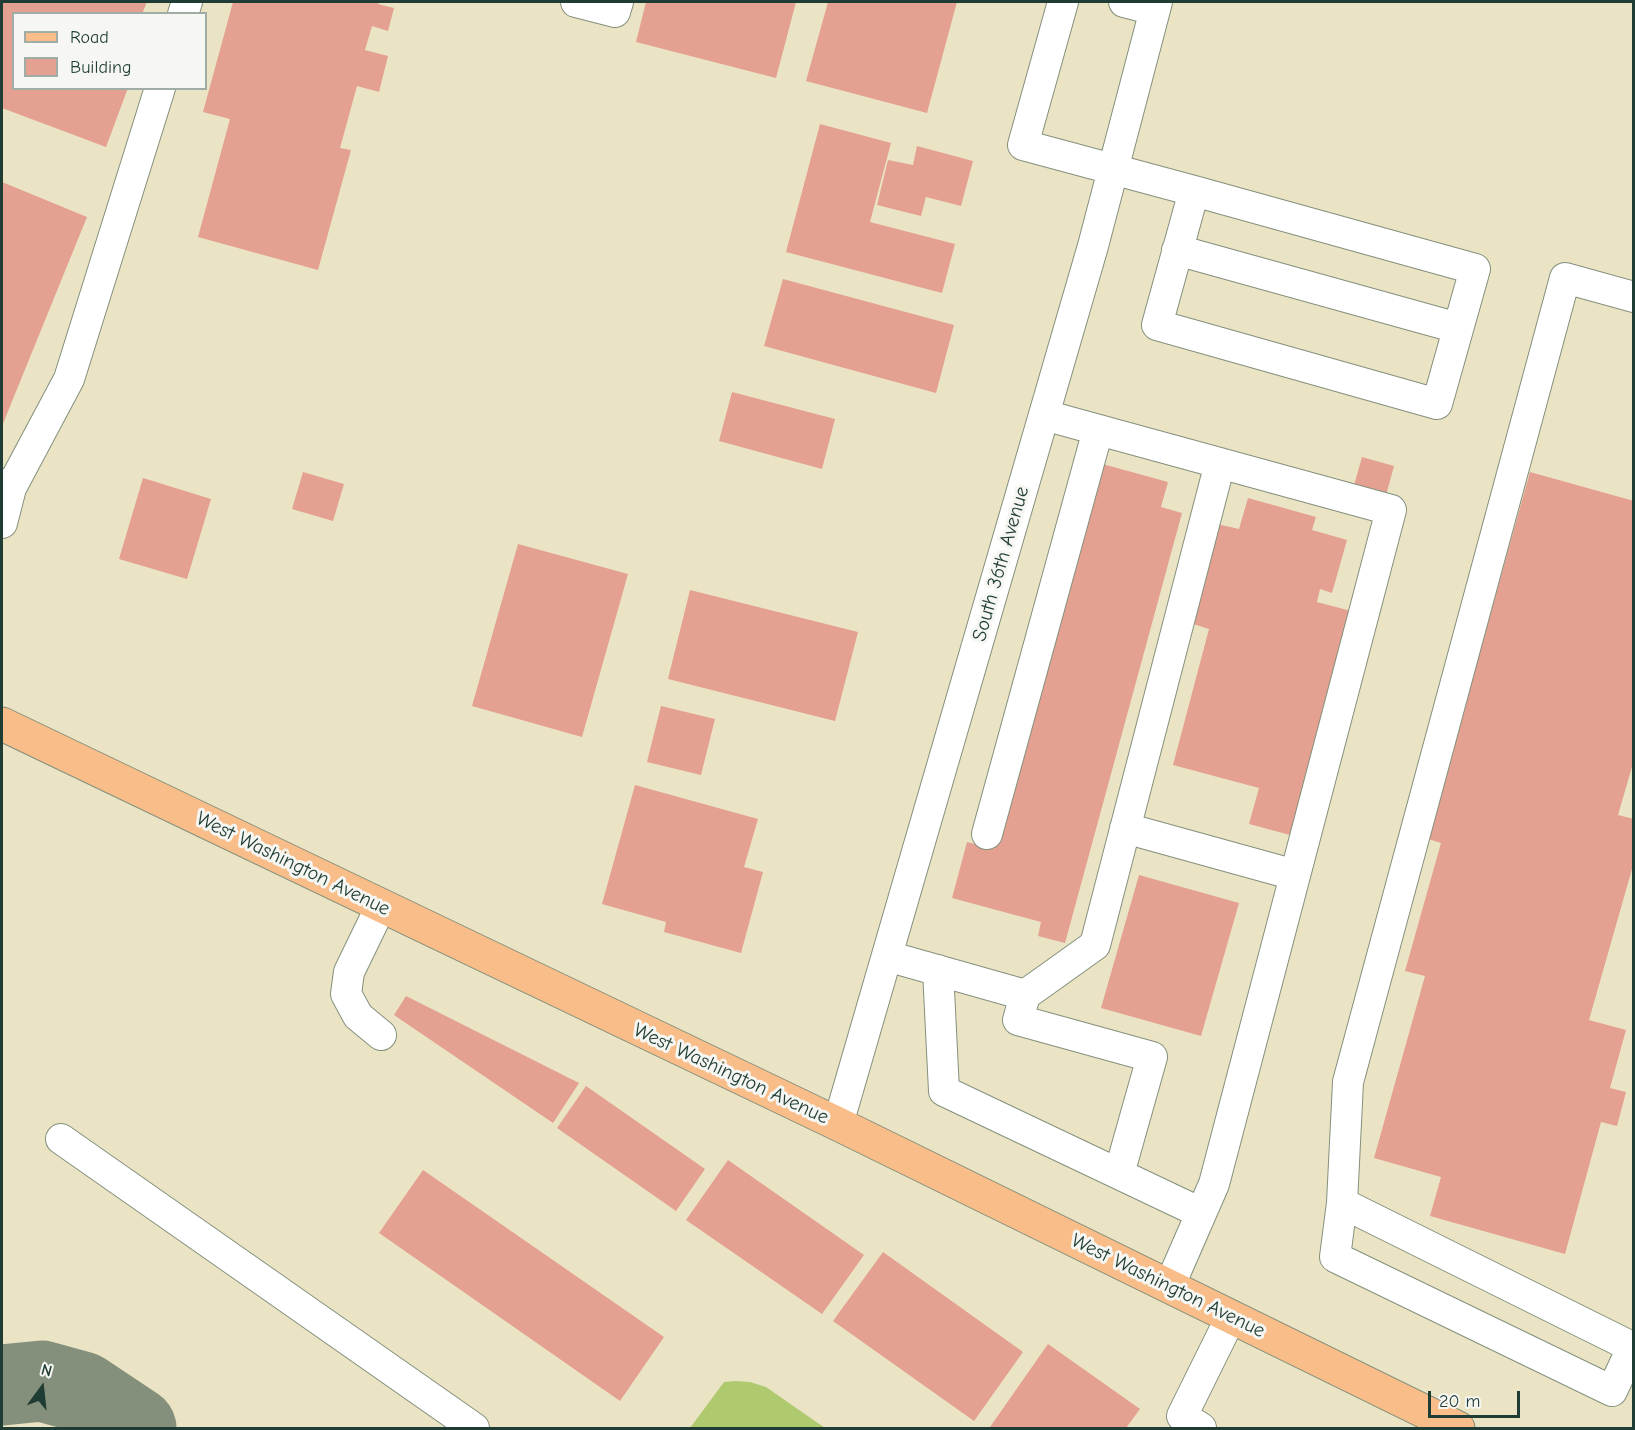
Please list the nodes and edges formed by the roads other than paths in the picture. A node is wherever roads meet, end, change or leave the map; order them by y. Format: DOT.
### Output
graph roads {
  1 [pos="576,2"];
  2 [pos="618,2"];
  3 [pos="1063,2"];
  4 [pos="1124,2"];
  5 [pos="1156,6"];
  6 [pos="159,90"];
  7 [pos="1113,170"];
  8 [pos="1194,191"];
  9 [pos="1178,250"];
  10 [pos="1634,297"];
  11 [pos="1458,328"];
  12 [pos="1044,416"];
  13 [pos="1098,430"];
  14 [pos="1220,463"];
  15 [pos="6,486"];
  16 [pos="2,523"];
  17 [pos="2,724"];
  18 [pos="1125,828"];
  19 [pos="987,834"];
  20 [pos="1295,875"];
  21 [pos="381,906"];
  22 [pos="887,956"];
  23 [pos="938,970"];
  24 [pos="1025,995"];
  25 [pos="381,1035"];
  26 [pos="838,1124"];
  27 [pos="61,1139"];
  28 [pos="1119,1174"];
  29 [pos="1342,1203"];
  30 [pos="1201,1213"];
  31 [pos="1168,1287"];
  32 [pos="1231,1317"];
  33 [pos="1633,1348"];
  34 [pos="474,1428"];
  35 [pos="1201,1428"];
  36 [pos="1458,1428"];
  1 -- 2 [label="street"];
  3 -- 7 [label="street"];
  4 -- 5 [label="street"];
  5 -- 7 [label="street, South 36th Avenue"];
  6 -- 15 [label="street"];
  7 -- 8 [label="street"];
  7 -- 12 [label="street, South 36th Avenue"];
  8 -- 9 [label="street"];
  8 -- 11 [label="street"];
  9 -- 11 [label="street"];
  9 -- 11 [label="street"];
  10 -- 29 [label="street"];
  12 -- 13 [label="street"];
  12 -- 22 [label="street, South 36th Avenue"];
  13 -- 14 [label="street"];
  13 -- 19 [label="street"];
  14 -- 18 [label="street"];
  14 -- 20 [label="street"];
  15 -- 16 [label="street"];
  17 -- 21 [label="main road, West Washington Avenue"];
  18 -- 20 [label="street"];
  18 -- 24 [label="street"];
  20 -- 30 [label="street"];
  21 -- 25 [label="street"];
  21 -- 26 [label="main road, West Washington Avenue"];
  22 -- 23 [label="street"];
  22 -- 26 [label="street, South 36th Avenue"];
  23 -- 24 [label="street"];
  23 -- 28 [label="street"];
  24 -- 28 [label="street"];
  26 -- 31 [label="main road, West Washington Avenue"];
  27 -- 34 [label="street"];
  28 -- 30 [label="street"];
  29 -- 33 [label="street"];
  29 -- 33 [label="street"];
  30 -- 31 [label="street"];
  31 -- 32 [label="main road, West Washington Avenue"];
  32 -- 35 [label="street"];
  32 -- 36 [label="main road, West Washington Avenue"];
}
